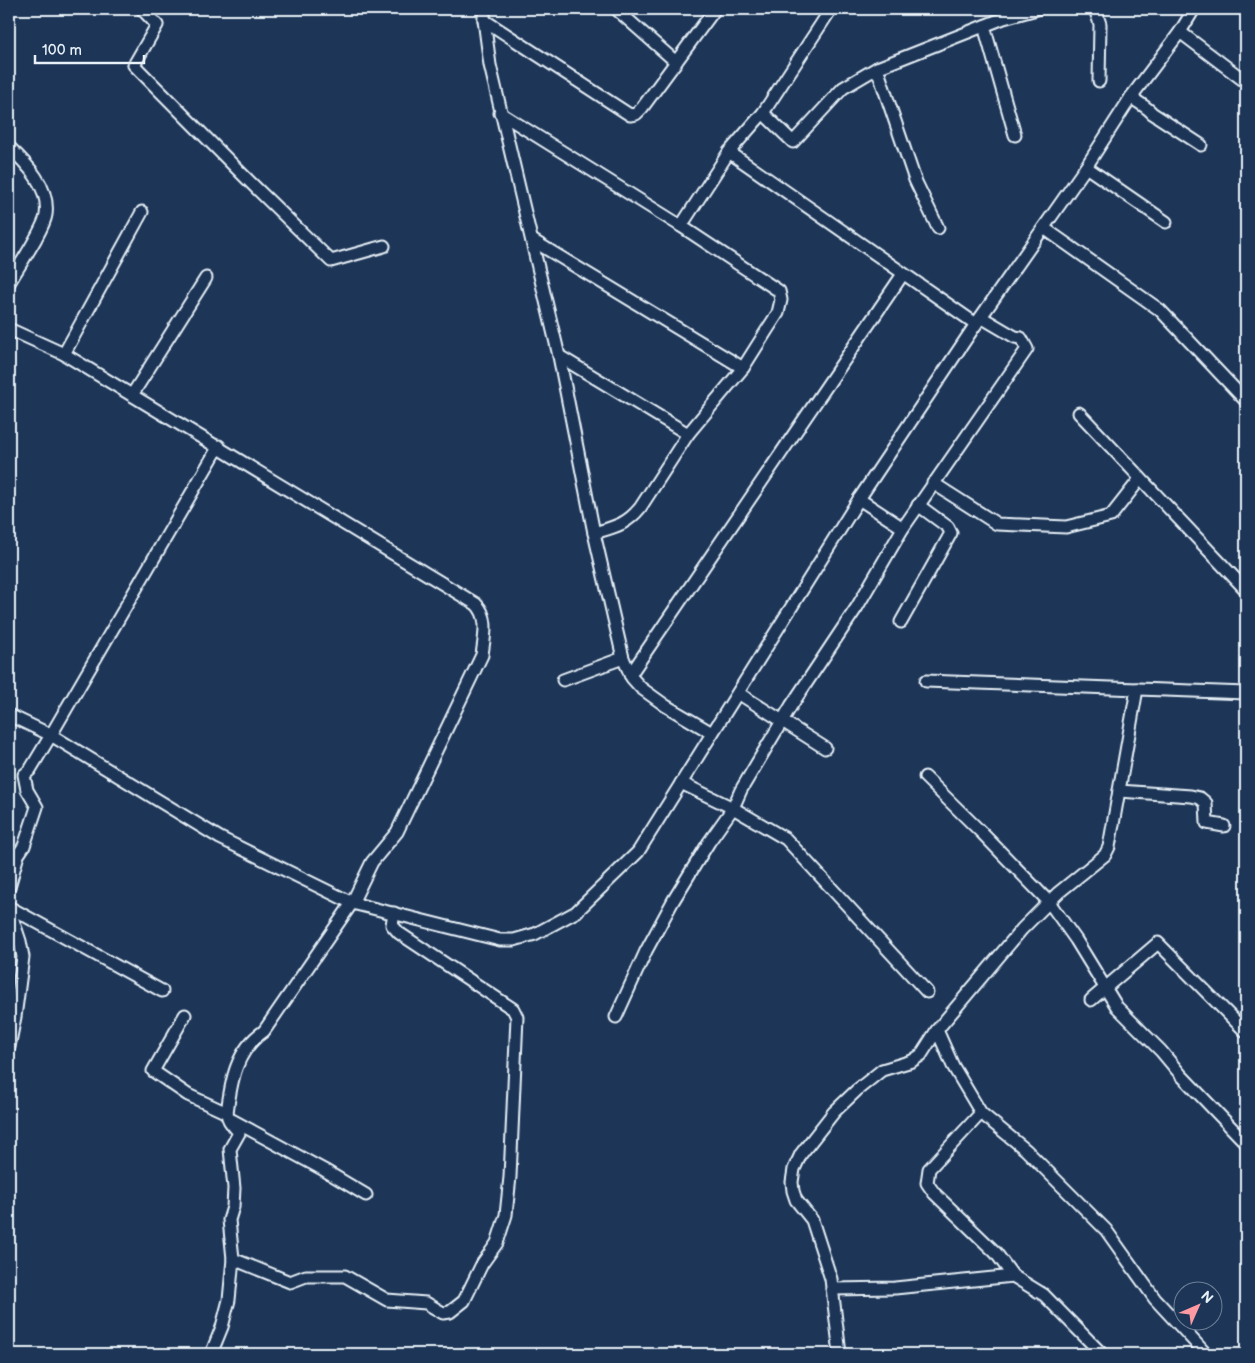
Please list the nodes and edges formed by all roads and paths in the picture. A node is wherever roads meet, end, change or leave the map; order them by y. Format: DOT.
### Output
graph roads {
  1 [pos="142,9"];
  2 [pos="616,9"];
  3 [pos="716,9"];
  4 [pos="831,9"];
  5 [pos="1033,9"];
  6 [pos="1095,9"];
  7 [pos="1194,9"];
  8 [pos="484,14"];
  9 [pos="984,26"];
  10 [pos="1180,32"];
  11 [pos="676,62"];
  12 [pos="878,68"];
  13 [pos="1099,81"];
  14 [pos="1246,82"];
  15 [pos="1131,97"];
  16 [pos="500,113"];
  17 [pos="763,113"];
  18 [pos="1015,135"];
  19 [pos="1201,145"];
  20 [pos="9,147"];
  21 [pos="729,152"];
  22 [pos="1086,167"];
  23 [pos="142,212"];
  24 [pos="1166,222"];
  25 [pos="681,226"];
  26 [pos="938,228"];
  27 [pos="1044,228"];
  28 [pos="532,240"];
  29 [pos="384,246"];
  30 [pos="903,274"];
  31 [pos="206,278"];
  32 [pos="9,283"];
  33 [pos="979,321"];
  34 [pos="9,329"];
  35 [pos="64,354"];
  36 [pos="559,356"];
  37 [pos="743,368"];
  38 [pos="132,395"];
  39 [pos="1246,401"];
  40 [pos="1078,412"];
  41 [pos="688,434"];
  42 [pos="219,446"];
  43 [pos="1140,479"];
  44 [pos="933,483"];
  45 [pos="859,499"];
  46 [pos="918,505"];
  47 [pos="903,528"];
  48 [pos="594,533"];
  49 [pos="1246,590"];
  50 [pos="901,622"];
  51 [pos="624,658"];
  52 [pos="630,675"];
  53 [pos="563,680"];
  54 [pos="926,681"];
  55 [pos="1137,689"];
  56 [pos="738,692"];
  57 [pos="1246,693"];
  58 [pos="9,715"];
  59 [pos="783,720"];
  60 [pos="712,733"];
  61 [pos="51,735"];
  62 [pos="825,748"];
  63 [pos="925,777"];
  64 [pos="680,783"];
  65 [pos="1120,791"];
  66 [pos="733,808"];
  67 [pos="1224,826"];
  68 [pos="9,887"];
  69 [pos="1049,902"];
  70 [pos="352,903"];
  71 [pos="9,907"];
  72 [pos="394,913"];
  73 [pos="1104,988"];
  74 [pos="162,991"];
  75 [pos="927,992"];
  76 [pos="1091,1000"];
  77 [pos="185,1014"];
  78 [pos="616,1017"];
  79 [pos="937,1030"];
  80 [pos="1246,1032"];
  81 [pos="9,1046"];
  82 [pos="981,1113"];
  83 [pos="227,1115"];
  84 [pos="1246,1143"];
  85 [pos="366,1195"];
  86 [pos="233,1259"];
  87 [pos="1013,1276"];
  88 [pos="832,1290"];
  89 [pos="211,1354"];
  90 [pos="840,1354"];
  91 [pos="1102,1354"];
  92 [pos="1206,1354"];
  1 -- 29 [label="street"];
  2 -- 11 [label="street"];
  3 -- 11 [label="street"];
  4 -- 17 [label="street"];
  5 -- 9 [label="street"];
  6 -- 13 [label="street"];
  7 -- 10 [label="street"];
  8 -- 11 [label="street"];
  8 -- 16 [label="street"];
  9 -- 12 [label="street"];
  9 -- 18 [label="street"];
  10 -- 14 [label="street"];
  10 -- 15 [label="street"];
  12 -- 17 [label="street"];
  12 -- 26 [label="street"];
  15 -- 19 [label="street"];
  15 -- 22 [label="street"];
  16 -- 25 [label="street"];
  16 -- 28 [label="street"];
  17 -- 21 [label="street"];
  20 -- 32 [label="street"];
  21 -- 25 [label="street"];
  21 -- 30 [label="street"];
  22 -- 24 [label="street"];
  22 -- 27 [label="street"];
  23 -- 35 [label="street"];
  25 -- 37 [label="street"];
  27 -- 33 [label="street"];
  27 -- 39 [label="street"];
  28 -- 36 [label="street"];
  28 -- 37 [label="street"];
  30 -- 33 [label="street"];
  30 -- 52 [label="street"];
  31 -- 38 [label="street"];
  33 -- 44 [label="street"];
  33 -- 45 [label="street"];
  34 -- 35 [label="street"];
  35 -- 38 [label="street"];
  36 -- 41 [label="street"];
  36 -- 48 [label="street"];
  37 -- 41 [label="street"];
  38 -- 42 [label="street"];
  40 -- 43 [label="street"];
  41 -- 48 [label="street"];
  42 -- 61 [label="street"];
  42 -- 70 [label="street"];
  43 -- 44 [label="street"];
  43 -- 49 [label="street"];
  44 -- 46 [label="street"];
  45 -- 47 [label="street"];
  45 -- 56 [label="street"];
  46 -- 47 [label="street"];
  46 -- 50 [label="street"];
  47 -- 59 [label="street"];
  48 -- 51 [label="street"];
  51 -- 52 [label="street"];
  51 -- 53 [label="street"];
  52 -- 60 [label="street"];
  54 -- 55 [label="street"];
  55 -- 57 [label="street"];
  55 -- 65 [label="street"];
  56 -- 59 [label="street"];
  56 -- 60 [label="street"];
  58 -- 61 [label="street"];
  59 -- 62 [label="street"];
  59 -- 66 [label="street"];
  60 -- 64 [label="street"];
  61 -- 68 [label="street"];
  61 -- 70 [label="street"];
  63 -- 69 [label="street"];
  64 -- 66 [label="street"];
  64 -- 72 [label="street"];
  65 -- 67 [label="street"];
  65 -- 69 [label="street"];
  66 -- 75 [label="street"];
  66 -- 78 [label="street"];
  69 -- 73 [label="street"];
  69 -- 79 [label="street"];
  70 -- 72 [label="street"];
  70 -- 83 [label="street"];
  71 -- 74 [label="street"];
  71 -- 81 [label="street"];
  72 -- 86 [label="street"];
  73 -- 76 [label="street"];
  73 -- 80 [label="street"];
  73 -- 84 [label="street"];
  77 -- 83 [label="street"];
  79 -- 82 [label="street"];
  79 -- 88 [label="street"];
  82 -- 87 [label="street"];
  82 -- 92 [label="street"];
  83 -- 85 [label="street"];
  83 -- 86 [label="street"];
  86 -- 89 [label="street"];
  87 -- 88 [label="street"];
  87 -- 91 [label="street"];
  88 -- 90 [label="street"];
}
